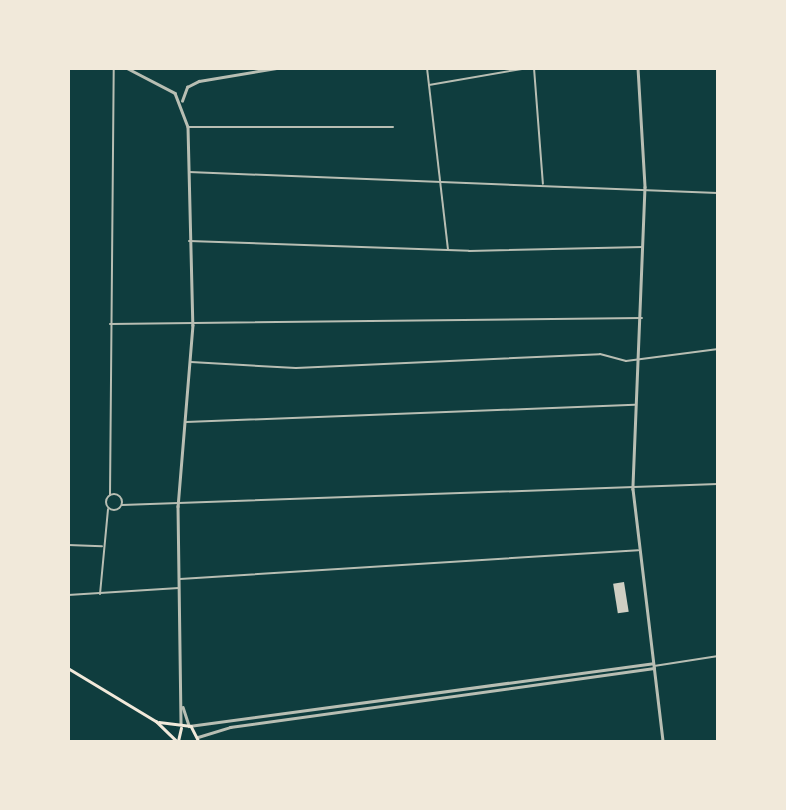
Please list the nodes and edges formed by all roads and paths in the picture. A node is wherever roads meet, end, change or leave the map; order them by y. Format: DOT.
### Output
graph roads {
  1 [pos="114,68"];
  2 [pos="127,68"];
  3 [pos="276,68"];
  4 [pos="427,68"];
  5 [pos="527,68"];
  6 [pos="534,68"];
  7 [pos="638,68"];
  8 [pos="429,85"];
  9 [pos="182,101"];
  10 [pos="188,127"];
  11 [pos="393,127"];
  12 [pos="188,172"];
  13 [pos="443,184"];
  14 [pos="544,185"];
  15 [pos="645,187"];
  16 [pos="718,193"];
  17 [pos="189,242"];
  18 [pos="643,247"];
  19 [pos="448,251"];
  20 [pos="642,318"];
  21 [pos="110,324"];
  22 [pos="193,325"];
  23 [pos="718,349"];
  24 [pos="640,360"];
  25 [pos="191,362"];
  26 [pos="638,405"];
  27 [pos="185,422"];
  28 [pos="718,484"];
  29 [pos="633,489"];
  30 [pos="110,495"];
  31 [pos="121,505"];
  32 [pos="178,506"];
  33 [pos="108,509"];
  34 [pos="68,545"];
  35 [pos="102,546"];
  36 [pos="638,550"];
  37 [pos="179,580"];
  38 [pos="179,588"];
  39 [pos="68,595"];
  40 [pos="100,596"];
  41 [pos="718,656"];
  42 [pos="654,666"];
  43 [pos="68,668"];
  44 [pos="480,686"];
  45 [pos="481,692"];
  46 [pos="182,704"];
  47 [pos="352,704"];
  48 [pos="353,710"];
  49 [pos="156,721"];
  50 [pos="189,726"];
  51 [pos="181,728"];
  52 [pos="198,740"];
  53 [pos="178,742"];
  54 [pos="663,742"];
  1 -- 21 [label="street"];
  2 -- 9 [label="street"];
  3 -- 9 [label="street"];
  4 -- 8 [label="street"];
  5 -- 8 [label="street"];
  6 -- 14 [label="street"];
  7 -- 15 [label="street"];
  8 -- 13 [label="street"];
  9 -- 10 [label="street"];
  10 -- 11 [label="street"];
  10 -- 12 [label="street"];
  12 -- 13 [label="street"];
  12 -- 17 [label="street"];
  13 -- 14 [label="street"];
  13 -- 19 [label="street"];
  14 -- 15 [label="street"];
  15 -- 16 [label="street"];
  15 -- 18 [label="street"];
  17 -- 19 [label="street"];
  17 -- 22 [label="street"];
  18 -- 19 [label="street"];
  18 -- 20 [label="street"];
  20 -- 22 [label="street"];
  20 -- 24 [label="street"];
  21 -- 22 [label="street"];
  21 -- 30 [label="street"];
  22 -- 25 [label="street"];
  23 -- 24 [label="street"];
  24 -- 25 [label="street"];
  24 -- 26 [label="street"];
  25 -- 27 [label="street"];
  26 -- 27 [label="street"];
  26 -- 29 [label="street"];
  27 -- 32 [label="street"];
  28 -- 29 [label="street"];
  29 -- 32 [label="street"];
  29 -- 36 [label="street"];
  30 -- 31 [label="street"];
  30 -- 33 [label="street"];
  31 -- 32 [label="street"];
  31 -- 33 [label="street"];
  32 -- 37 [label="street"];
  33 -- 35 [label="street"];
  34 -- 35 [label="street"];
  35 -- 40 [label="street"];
  36 -- 37 [label="street"];
  36 -- 42 [label="street"];
  37 -- 38 [label="street"];
  38 -- 40 [label="street"];
  38 -- 46 [label="street"];
  39 -- 40 [label="street"];
  41 -- 42 [label="street"];
  42 -- 44 [label="street"];
  42 -- 45 [label="street"];
  42 -- 54 [label="street"];
  43 -- 49 [label="main road"];
  44 -- 45 [label="street"];
  44 -- 47 [label="street"];
  45 -- 48 [label="street"];
  46 -- 50 [label="street"];
  46 -- 51 [label="street"];
  47 -- 48 [label="street"];
  47 -- 50 [label="street"];
  48 -- 52 [label="street"];
  49 -- 51 [label="main road"];
  49 -- 53 [label="main road"];
  50 -- 51 [label="main road"];
  50 -- 52 [label="main road"];
  51 -- 53 [label="main road"];
}
